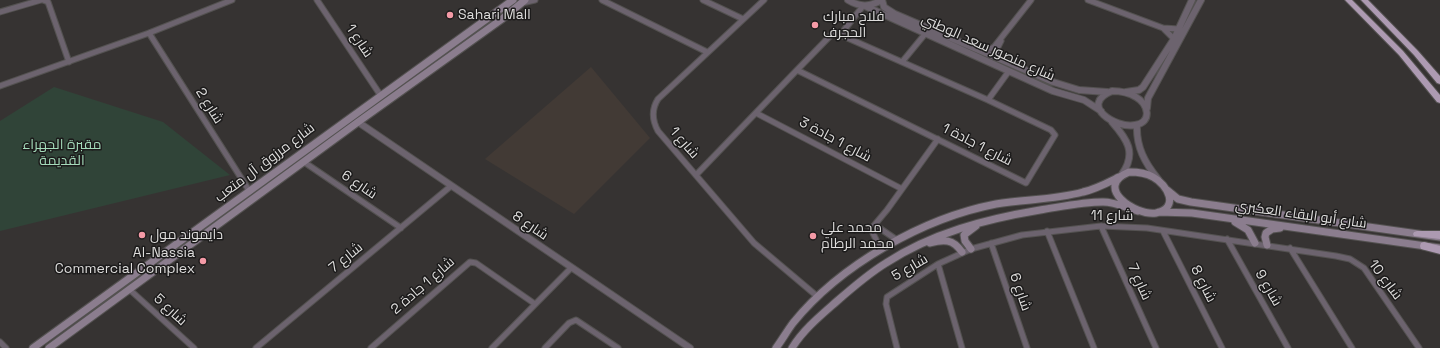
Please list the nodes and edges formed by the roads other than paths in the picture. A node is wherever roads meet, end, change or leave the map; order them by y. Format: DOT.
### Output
graph roads {
  1 [pos="42,0"];
  2 [pos="232,0"];
  3 [pos="317,0"];
  4 [pos="513,0"];
  5 [pos="535,0"];
  6 [pos="602,0"];
  7 [pos="703,0"];
  8 [pos="764,0"];
  9 [pos="848,0"];
  10 [pos="882,0"];
  11 [pos="1031,0"];
  12 [pos="1088,0"];
  13 [pos="1192,0"];
  14 [pos="1202,0"];
  15 [pos="1348,0"];
  16 [pos="1364,0"];
  17 [pos="523,2"];
  18 [pos="864,6"];
  19 [pos="0,12"];
  20 [pos="743,19"];
  21 [pos="1163,28"];
  22 [pos="1178,29"];
  23 [pos="149,33"];
  24 [pos="841,34"];
  25 [pos="925,34"];
  26 [pos="1001,38"];
  27 [pos="1174,39"];
  28 [pos="977,50"];
  29 [pos="707,52"];
  30 [pos="1002,60"];
  31 [pos="69,62"];
  32 [pos="902,62"];
  33 [pos="797,70"];
  34 [pos="1009,71"];
  35 [pos="1440,81"];
  36 [pos="0,86"];
  37 [pos="1107,92"];
  38 [pos="1125,92"];
  39 [pos="381,96"];
  40 [pos="988,100"];
  41 [pos="1440,100"];
  42 [pos="1148,110"];
  43 [pos="1101,111"];
  44 [pos="756,113"];
  45 [pos="1109,119"];
  46 [pos="358,122"];
  47 [pos="1137,125"];
  48 [pos="938,139"];
  49 [pos="304,162"];
  50 [pos="696,175"];
  51 [pos="1120,176"];
  52 [pos="1162,183"];
  53 [pos="451,186"];
  54 [pos="902,189"];
  55 [pos="1167,190"];
  56 [pos="250,192"];
  57 [pos="1138,211"];
  58 [pos="1159,212"];
  59 [pos="1222,218"];
  60 [pos="986,220"];
  61 [pos="875,225"];
  62 [pos="1101,226"];
  63 [pos="199,228"];
  64 [pos="401,228"];
  65 [pos="1294,228"];
  66 [pos="1047,231"];
  67 [pos="1163,231"];
  68 [pos="205,234"];
  69 [pos="1417,234"];
  70 [pos="1440,236"];
  71 [pos="182,240"];
  72 [pos="897,240"];
  73 [pos="1227,240"];
  74 [pos="991,243"];
  75 [pos="1255,243"];
  76 [pos="1267,245"];
  77 [pos="1424,246"];
  78 [pos="188,247"];
  79 [pos="1290,248"];
  80 [pos="910,249"];
  81 [pos="971,249"];
  82 [pos="1440,249"];
  83 [pos="881,250"];
  84 [pos="962,252"];
  85 [pos="938,264"];
  86 [pos="571,268"];
  87 [pos="129,289"];
  88 [pos="818,297"];
  89 [pos="534,304"];
  90 [pos="0,342"];
  91 [pos="6,348"];
  92 [pos="33,348"];
  93 [pos="48,348"];
  94 [pos="194,348"];
  95 [pos="256,348"];
  96 [pos="372,348"];
  97 [pos="492,348"];
  98 [pos="544,348"];
  99 [pos="618,348"];
  100 [pos="690,348"];
  101 [pos="776,348"];
  102 [pos="792,348"];
  103 [pos="897,348"];
  104 [pos="962,348"];
  105 [pos="1027,348"];
  106 [pos="1094,348"];
  107 [pos="1156,348"];
  108 [pos="1222,348"];
  109 [pos="1288,348"];
  110 [pos="1352,348"];
  111 [pos="1418,348"];
  1 -- 19 [label="street"];
  1 -- 31 [label="street"];
  2 -- 23 [label="street"];
  3 -- 39 [label="street, شارع 1"];
  4 -- 39 [label="main road, شارع مرزوق آل متعب"];
  5 -- 17 [label="street"];
  6 -- 29 [label="street"];
  7 -- 20 [label="street"];
  8 -- 20 [label="street, شارع 1"];
  9 -- 18 [label="street, شارع منصور سعد الوطني"];
  10 -- 18 [label="street"];
  10 -- 28 [label="street, شارع منصور سعد الوطني"];
  11 -- 26 [label="street"];
  12 -- 21 [label="street"];
  13 -- 22 [label="street"];
  14 -- 42 [label="street"];
  15 -- 41 [label="highway"];
  16 -- 35 [label="highway"];
  17 -- 46 [label="main road, شارع مرزوق آل متعب"];
  18 -- 24 [label="street"];
  18 -- 25 [label="street, شارع منصور سعد الوطني"];
  20 -- 29 [label="street, شارع 1"];
  21 -- 22 [label="street"];
  21 -- 27 [label="street"];
  22 -- 27 [label="street"];
  23 -- 31 [label="street"];
  23 -- 56 [label="street, شارع 2"];
  24 -- 32 [label="street, شارع 1 جادة 1"];
  24 -- 33 [label="street"];
  25 -- 32 [label="street"];
  25 -- 34 [label="street, شارع منصور سعد الوطني"];
  26 -- 28 [label="street"];
  26 -- 30 [label="street"];
  27 -- 38 [label="street"];
  28 -- 30 [label="street, شارع منصور سعد الوطني"];
  29 -- 50 [label="street, شارع 1"];
  30 -- 37 [label="street, شارع منصور سعد الوطني"];
  31 -- 36 [label="street"];
  32 -- 40 [label="street, شارع 1 جادة 1"];
  33 -- 44 [label="street"];
  33 -- 48 [label="street, شارع 1 جادة 1"];
  34 -- 40 [label="street"];
  34 -- 43 [label="street, شارع منصور سعد الوطني"];
  37 -- 38 [label="street"];
  37 -- 43 [label="street"];
  38 -- 42 [label="street"];
  39 -- 56 [label="main road, شارع مرزوق آل متعب"];
  40 -- 48 [label="street, شارع 1 جادة 1"];
  42 -- 47 [label="street"];
  43 -- 45 [label="street"];
  44 -- 50 [label="street"];
  44 -- 54 [label="street, شارع 1 جادة 3"];
  45 -- 47 [label="street"];
  45 -- 51 [label="street"];
  46 -- 49 [label="main road, شارع مرزوق آل متعب"];
  46 -- 53 [label="street, شارع 8"];
  47 -- 52 [label="street"];
  48 -- 54 [label="street"];
  49 -- 64 [label="street, شارع 6"];
  49 -- 68 [label="main road, شارع مرزوق آل متعب"];
  50 -- 88 [label="street, شارع 1"];
  51 -- 52 [label="main road"];
  51 -- 57 [label="main road"];
  51 -- 72 [label="main road"];
  52 -- 55 [label="main road"];
  53 -- 64 [label="street, شارع 7"];
  53 -- 86 [label="street, شارع 8"];
  54 -- 61 [label="street"];
  55 -- 58 [label="main road"];
  55 -- 69 [label="main road, شارع أبو البقاء العكبري"];
  56 -- 63 [label="main road, شارع مرزوق آل متعب"];
  57 -- 58 [label="main road"];
  57 -- 60 [label="main road"];
  58 -- 59 [label="main road, شارع أبو البقاء العكبري"];
  59 -- 65 [label="main road, شارع أبو البقاء العكبري"];
  59 -- 75 [label="main road"];
  60 -- 80 [label="main road"];
  60 -- 81 [label="main road"];
  61 -- 72 [label="street"];
  61 -- 83 [label="street"];
  62 -- 66 [label="street, شارع 11"];
  62 -- 67 [label="street, شارع 11"];
  62 -- 107 [label="street, شارع 7"];
  63 -- 68 [label="main road"];
  63 -- 71 [label="main road, شارع مرزوق آل متعب"];
  64 -- 95 [label="street, شارع 7"];
  65 -- 76 [label="main road"];
  65 -- 77 [label="main road, شارع أبو البقاء العكبري"];
  66 -- 74 [label="street, شارع 11"];
  66 -- 106 [label="street"];
  67 -- 73 [label="street, شارع 11"];
  67 -- 108 [label="street, شارع 8"];
  68 -- 78 [label="main road, شارع مرزوق آل متعب"];
  69 -- 70 [label="highway"];
  71 -- 78 [label="main road"];
  71 -- 92 [label="main road, شارع مرزوق آل متعب"];
  72 -- 83 [label="main road"];
  73 -- 75 [label="street, شارع 11"];
  73 -- 109 [label="street, شارع 9"];
  74 -- 81 [label="street, شارع 11"];
  74 -- 105 [label="street, شارع 6"];
  75 -- 76 [label="street, شارع 11"];
  76 -- 79 [label="street, شارع 11"];
  77 -- 82 [label="highway"];
  78 -- 87 [label="main road, شارع مرزوق آل متعب"];
  79 -- 110 [label="street"];
  79 -- 111 [label="street, شارع 10"];
  80 -- 84 [label="main road"];
  80 -- 102 [label="main road"];
  81 -- 84 [label="street, شارع 11"];
  83 -- 88 [label="main road"];
  84 -- 85 [label="street, شارع 11"];
  85 -- 103 [label="street, شارع 5"];
  85 -- 104 [label="street, شارع 5"];
  86 -- 89 [label="street"];
  86 -- 100 [label="street, شارع 8"];
  87 -- 93 [label="main road, شارع مرزوق آل متعب"];
  87 -- 94 [label="street, شارع 5"];
  88 -- 101 [label="main road"];
  89 -- 96 [label="street, شارع 1 جادة 2"];
  89 -- 97 [label="street"];
  90 -- 91 [label="street"];
  98 -- 99 [label="street"];
}
